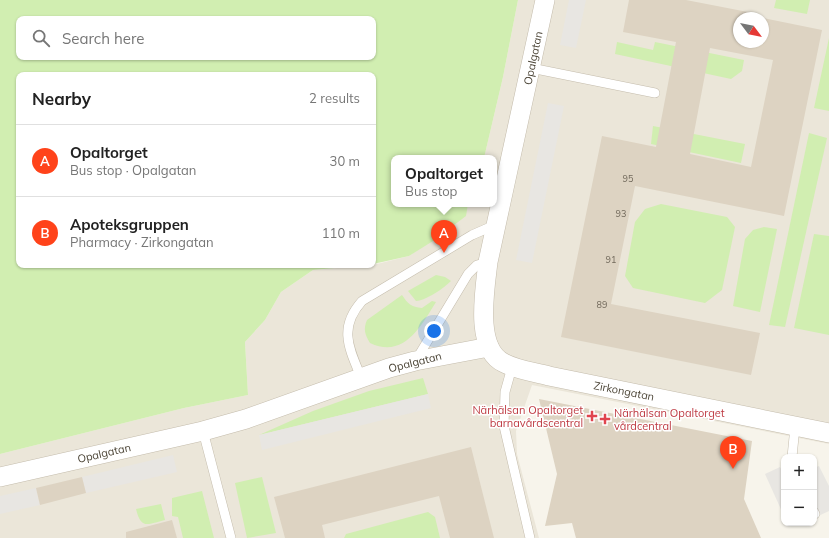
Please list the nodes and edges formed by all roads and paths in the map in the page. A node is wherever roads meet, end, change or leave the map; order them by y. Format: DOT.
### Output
graph roads {
  1 [pos="545,0"];
  2 [pos="531,68"];
  3 [pos="654,93"];
  4 [pos="495,225"];
  5 [pos="488,262"];
  6 [pos="489,347"];
  7 [pos="415,361"];
  8 [pos="512,367"];
  9 [pos="361,377"];
  10 [pos="796,427"];
  11 [pos="203,431"];
  12 [pos="829,433"];
  13 [pos="792,454"];
  14 [pos="0,477"];
  15 [pos="231,538"];
  16 [pos="530,538"];
  1 -- 2 [label="street, Opalgatan"];
  2 -- 3 [label="lane"];
  2 -- 4 [label="street, Opalgatan"];
  4 -- 5 [label="street, Opalgatan"];
  4 -- 9 [label="lane"];
  5 -- 6 [label="street, Opalgatan"];
  5 -- 7 [label="lane"];
  6 -- 7 [label="street, Opalgatan"];
  6 -- 8 [label="street, Zirkongatan"];
  7 -- 9 [label="street, Opalgatan"];
  8 -- 10 [label="street, Zirkongatan"];
  8 -- 16 [label="lane"];
  9 -- 11 [label="street, Opalgatan"];
  10 -- 12 [label="street, Zirkongatan"];
  10 -- 13 [label="lane"];
  11 -- 14 [label="street, Opalgatan"];
  11 -- 15 [label="lane"];
}
